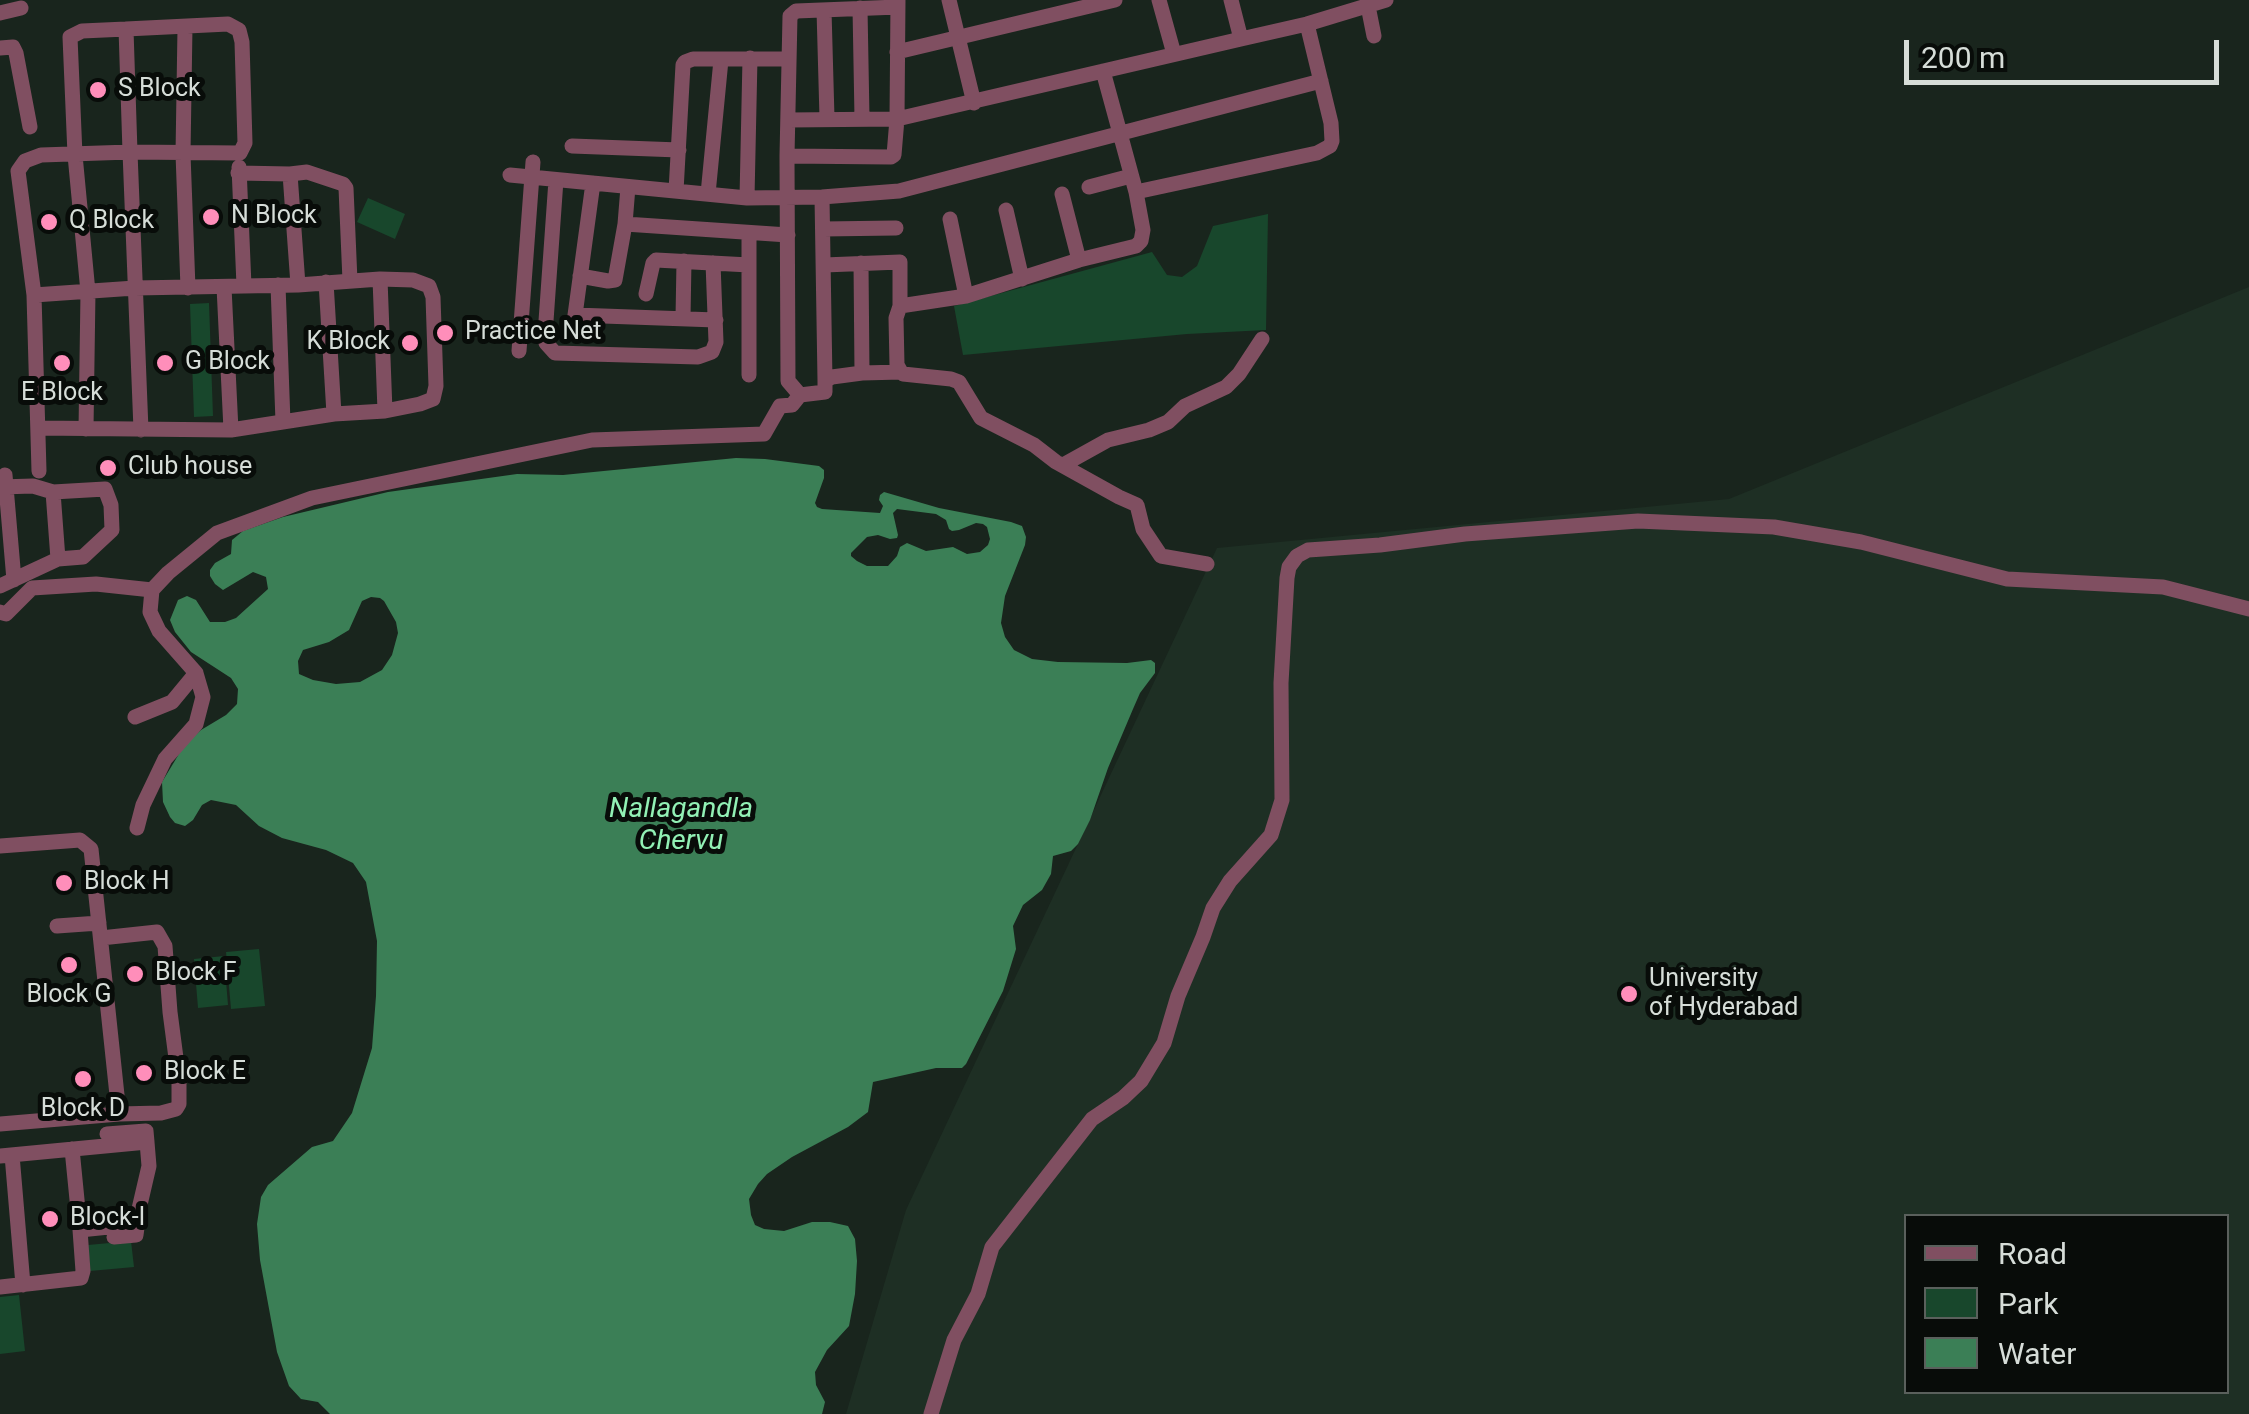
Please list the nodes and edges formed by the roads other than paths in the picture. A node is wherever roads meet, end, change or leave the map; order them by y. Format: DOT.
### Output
graph roads {
  1 [pos="949,0"];
  2 [pos="1115,0"];
  3 [pos="1159,0"];
  4 [pos="1232,0"];
  5 [pos="1386,0"];
  6 [pos="898,3"];
  7 [pos="1368,6"];
  8 [pos="21,8"];
  9 [pos="860,8"];
  10 [pos="824,10"];
  11 [pos="0,13"];
  12 [pos="1307,24"];
  13 [pos="185,27"];
  14 [pos="126,29"];
  15 [pos="1374,36"];
  16 [pos="959,39"];
  17 [pos="1241,39"];
  18 [pos="0,48"];
  19 [pos="897,52"];
  20 [pos="1174,54"];
  21 [pos="750,58"];
  22 [pos="789,59"];
  23 [pos="722,60"];
  24 [pos="1102,71"];
  25 [pos="1321,81"];
  26 [pos="974,103"];
  27 [pos="827,118"];
  28 [pos="862,118"];
  29 [pos="898,119"];
  30 [pos="788,120"];
  31 [pos="30,127"];
  32 [pos="1120,133"];
  33 [pos="572,146"];
  34 [pos="678,150"];
  35 [pos="130,152"];
  36 [pos="240,153"];
  37 [pos="183,154"];
  38 [pos="75,155"];
  39 [pos="787,156"];
  40 [pos="532,169"];
  41 [pos="238,173"];
  42 [pos="290,174"];
  43 [pos="510,175"];
  44 [pos="1132,176"];
  45 [pos="556,180"];
  46 [pos="593,183"];
  47 [pos="628,186"];
  48 [pos="1089,186"];
  49 [pos="676,191"];
  50 [pos="1136,192"];
  51 [pos="708,194"];
  52 [pos="1062,194"];
  53 [pos="822,197"];
  54 [pos="748,198"];
  55 [pos="788,198"];
  56 [pos="1006,210"];
  57 [pos="950,219"];
  58 [pos="625,224"];
  59 [pos="896,228"];
  60 [pos="823,229"];
  61 [pos="750,233"];
  62 [pos="788,236"];
  63 [pos="1079,260"];
  64 [pos="684,261"];
  65 [pos="713,262"];
  66 [pos="824,264"];
  67 [pos="860,264"];
  68 [pos="749,265"];
  69 [pos="580,276"];
  70 [pos="380,279"];
  71 [pos="1022,279"];
  72 [pos="350,281"];
  73 [pos="326,282"];
  74 [pos="278,285"];
  75 [pos="298,285"];
  76 [pos="244,286"];
  77 [pos="224,287"];
  78 [pos="135,288"];
  79 [pos="188,288"];
  80 [pos="88,292"];
  81 [pos="646,294"];
  82 [pos="34,295"];
  83 [pos="966,296"];
  84 [pos="900,306"];
  85 [pos="546,314"];
  86 [pos="574,315"];
  87 [pos="683,318"];
  88 [pos="716,320"];
  89 [pos="1262,339"];
  90 [pos="519,351"];
  91 [pos="900,372"];
  92 [pos="862,373"];
  93 [pos="749,375"];
  94 [pos="825,382"];
  95 [pos="800,394"];
  96 [pos="385,411"];
  97 [pos="334,414"];
  98 [pos="283,422"];
  99 [pos="38,428"];
  100 [pos="86,429"];
  101 [pos="141,430"];
  102 [pos="231,430"];
  103 [pos="1063,465"];
  104 [pos="40,471"];
  105 [pos="3,481"];
  106 [pos="49,490"];
  107 [pos="58,559"];
  108 [pos="1207,564"];
  109 [pos="7,583"];
  110 [pos="152,590"];
  111 [pos="2249,609"];
  112 [pos="0,612"];
  113 [pos="196,673"];
  114 [pos="135,717"];
  115 [pos="137,828"];
  116 [pos="0,846"];
  117 [pos="57,926"];
  118 [pos="100,930"];
  119 [pos="119,1114"];
  120 [pos="0,1124"];
  121 [pos="107,1134"];
  122 [pos="147,1142"];
  123 [pos="72,1149"];
  124 [pos="6,1155"];
  125 [pos="140,1208"];
  126 [pos="80,1230"];
  127 [pos="114,1238"];
  128 [pos="23,1285"];
  129 [pos="0,1287"];
  130 [pos="932,1414"];
  1 -- 16 [label="street"];
  2 -- 16 [label="street"];
  3 -- 20 [label="street"];
  4 -- 17 [label="street"];
  5 -- 7 [label="street"];
  6 -- 9 [label="street"];
  6 -- 19 [label="street"];
  7 -- 12 [label="street"];
  7 -- 15 [label="street"];
  8 -- 11 [label="street"];
  9 -- 10 [label="street"];
  9 -- 28 [label="street"];
  10 -- 22 [label="street"];
  10 -- 27 [label="street"];
  12 -- 17 [label="street"];
  12 -- 25 [label="street"];
  13 -- 14 [label="street"];
  13 -- 36 [label="street"];
  13 -- 37 [label="street"];
  14 -- 35 [label="street"];
  14 -- 38 [label="street"];
  16 -- 19 [label="street"];
  16 -- 26 [label="street"];
  17 -- 20 [label="street"];
  18 -- 31 [label="street"];
  19 -- 29 [label="street"];
  20 -- 24 [label="street"];
  21 -- 22 [label="street"];
  21 -- 23 [label="street"];
  21 -- 54 [label="street"];
  22 -- 30 [label="street"];
  23 -- 34 [label="street"];
  23 -- 51 [label="street"];
  24 -- 26 [label="street"];
  24 -- 32 [label="street"];
  25 -- 32 [label="street"];
  25 -- 50 [label="street"];
  26 -- 29 [label="street"];
  27 -- 28 [label="street"];
  27 -- 30 [label="street"];
  28 -- 29 [label="street"];
  29 -- 39 [label="street"];
  30 -- 39 [label="street"];
  32 -- 44 [label="street"];
  32 -- 53 [label="street"];
  33 -- 34 [label="street"];
  34 -- 49 [label="street"];
  35 -- 37 [label="street"];
  35 -- 38 [label="street"];
  35 -- 78 [label="street"];
  36 -- 37 [label="street"];
  36 -- 41 [label="street"];
  37 -- 79 [label="street"];
  38 -- 80 [label="street"];
  38 -- 82 [label="street"];
  39 -- 55 [label="street"];
  40 -- 43 [label="street"];
  40 -- 45 [label="street"];
  40 -- 90 [label="street"];
  41 -- 42 [label="street"];
  41 -- 76 [label="street"];
  42 -- 72 [label="street"];
  42 -- 75 [label="street"];
  44 -- 48 [label="street"];
  44 -- 50 [label="street"];
  45 -- 46 [label="street"];
  45 -- 85 [label="street"];
  46 -- 47 [label="street"];
  46 -- 69 [label="street"];
  47 -- 49 [label="street"];
  47 -- 58 [label="street"];
  49 -- 51 [label="street"];
  50 -- 63 [label="street"];
  51 -- 54 [label="street"];
  52 -- 63 [label="street"];
  53 -- 55 [label="street"];
  53 -- 60 [label="street"];
  54 -- 55 [label="street"];
  55 -- 62 [label="street"];
  56 -- 71 [label="street"];
  57 -- 83 [label="street"];
  58 -- 61 [label="street"];
  58 -- 69 [label="street"];
  59 -- 60 [label="street"];
  60 -- 66 [label="street"];
  61 -- 62 [label="street"];
  61 -- 68 [label="street"];
  62 -- 95 [label="street"];
  63 -- 71 [label="street"];
  64 -- 65 [label="street"];
  64 -- 81 [label="street"];
  64 -- 87 [label="street"];
  65 -- 68 [label="street"];
  65 -- 88 [label="street"];
  66 -- 67 [label="street"];
  66 -- 94 [label="street"];
  67 -- 84 [label="street"];
  67 -- 92 [label="street"];
  68 -- 93 [label="street"];
  69 -- 86 [label="street"];
  70 -- 72 [label="street"];
  70 -- 96 [label="street"];
  70 -- 96 [label="street"];
  71 -- 83 [label="street"];
  72 -- 73 [label="street"];
  73 -- 75 [label="street"];
  73 -- 97 [label="street"];
  74 -- 75 [label="street"];
  74 -- 76 [label="street"];
  74 -- 98 [label="street"];
  76 -- 77 [label="street"];
  77 -- 79 [label="street"];
  77 -- 102 [label="street"];
  78 -- 79 [label="street"];
  78 -- 80 [label="street"];
  78 -- 101 [label="street"];
  80 -- 82 [label="street"];
  80 -- 100 [label="street"];
  82 -- 99 [label="street"];
  83 -- 84 [label="street"];
  84 -- 91 [label="street"];
  85 -- 86 [label="street"];
  85 -- 88 [label="street"];
  86 -- 87 [label="street"];
  87 -- 88 [label="street"];
  89 -- 103 [label="street"];
  91 -- 92 [label="street"];
  91 -- 103 [label="street"];
  92 -- 94 [label="street"];
  94 -- 95 [label="street"];
  95 -- 110 [label="street"];
  96 -- 97 [label="street"];
  97 -- 98 [label="street"];
  98 -- 102 [label="street"];
  99 -- 100 [label="street"];
  99 -- 104 [label="street"];
  100 -- 101 [label="street"];
  101 -- 102 [label="street"];
  103 -- 108 [label="street"];
  104 -- 105 [label="street"];
  104 -- 106 [label="street"];
  105 -- 106 [label="street"];
  105 -- 109 [label="street"];
  106 -- 107 [label="street"];
  106 -- 107 [label="street"];
  107 -- 109 [label="street"];
  110 -- 112 [label="street"];
  110 -- 113 [label="street"];
  111 -- 130 [label="street"];
  113 -- 114 [label="street"];
  113 -- 115 [label="street"];
  116 -- 118 [label="street"];
  117 -- 118 [label="street"];
  118 -- 119 [label="street"];
  118 -- 119 [label="street"];
  119 -- 120 [label="street"];
  121 -- 122 [label="street"];
  122 -- 123 [label="street"];
  122 -- 125 [label="street"];
  123 -- 124 [label="street"];
  123 -- 126 [label="street"];
  124 -- 128 [label="street"];
  125 -- 126 [label="street"];
  125 -- 127 [label="street"];
  126 -- 128 [label="street"];
  128 -- 129 [label="street"];
}
